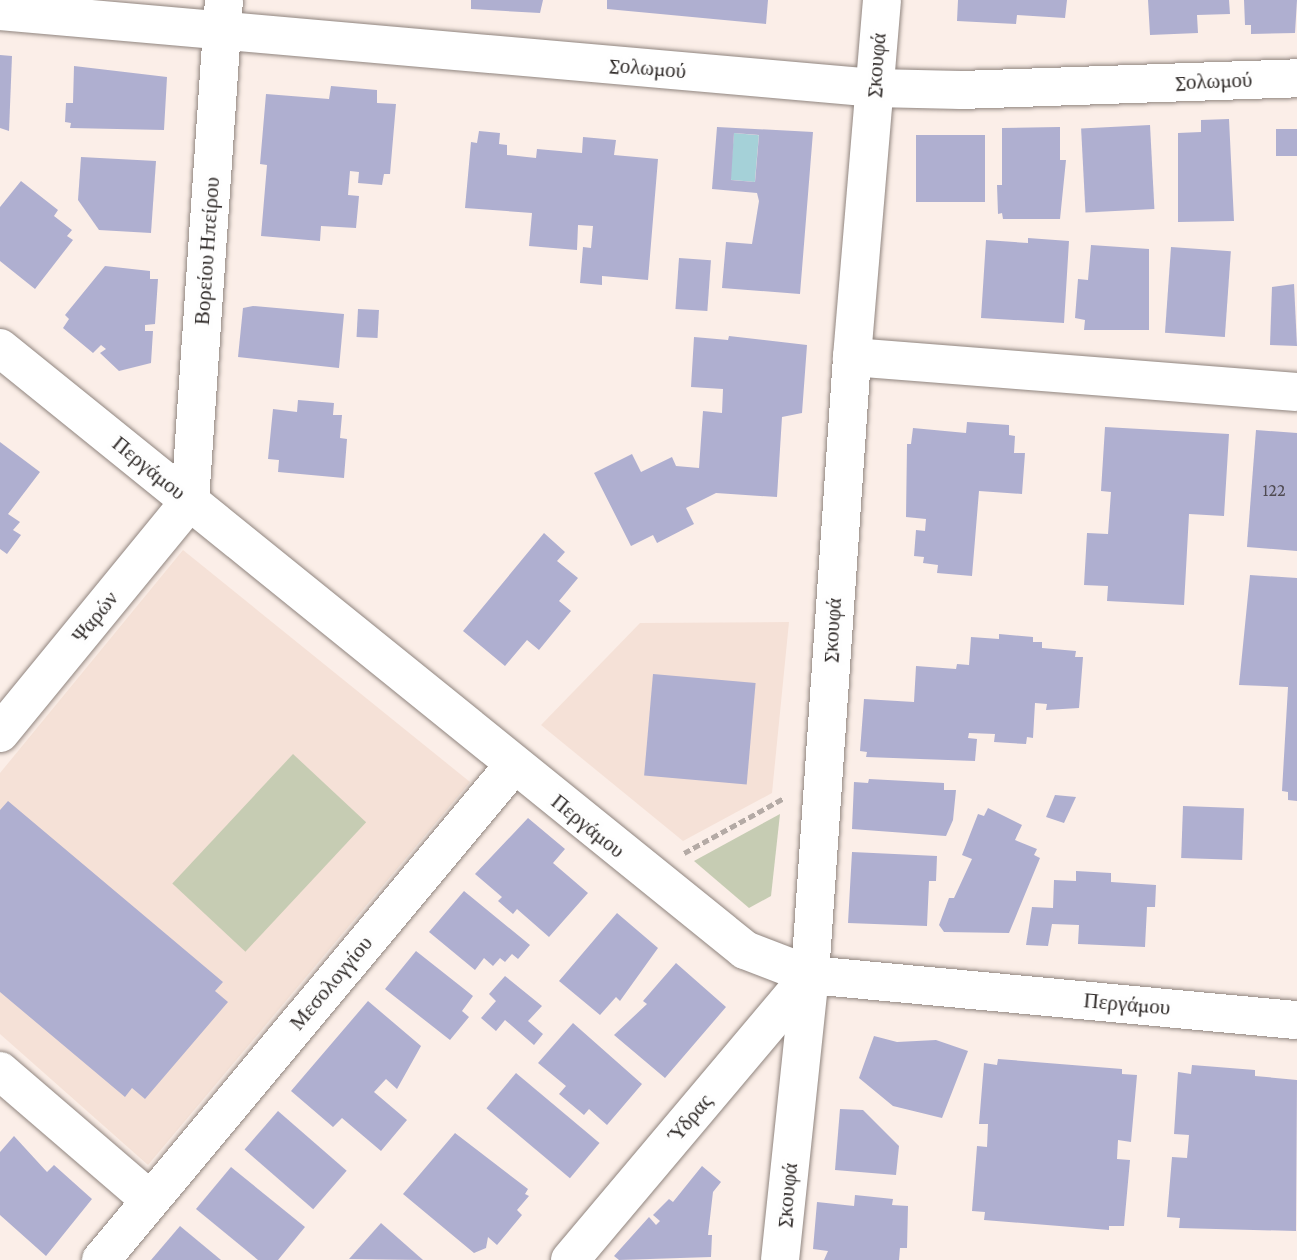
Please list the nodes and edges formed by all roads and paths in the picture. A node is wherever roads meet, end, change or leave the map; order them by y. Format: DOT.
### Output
graph roads {
  1 [pos="882,0"];
  2 [pos="0,11"];
  3 [pos="223,15"];
  4 [pos="1297,78"];
  5 [pos="874,88"];
  6 [pos="0,348"];
  7 [pos="852,357"];
  8 [pos="1297,392"];
  9 [pos="190,501"];
  10 [pos="0,733"];
  11 [pos="513,766"];
  12 [pos="821,777"];
  13 [pos="648,874"];
  14 [pos="810,975"];
  15 [pos="1297,1020"];
  16 [pos="0,1071"];
  17 [pos="150,1200"];
  18 [pos="100,1260"];
  19 [pos="570,1260"];
  20 [pos="780,1260"];
  1 -- 5 [label="street, Σκουφά"];
  2 -- 3 [label="street, Σολωμού"];
  3 -- 5 [label="street, Σολωμού"];
  3 -- 9 [label="street, Βορείου Ηπείρου"];
  4 -- 5 [label="street, Σολωμού"];
  5 -- 7 [label="street, Σκουφά"];
  6 -- 9 [label="street, Περγάμου"];
  7 -- 8 [label="street"];
  7 -- 12 [label="street, Σκουφά"];
  9 -- 10 [label="street, Ψαρών"];
  9 -- 11 [label="street, Περγάμου"];
  11 -- 13 [label="street, Περγάμου"];
  11 -- 17 [label="street, Μεσολογγίου"];
  12 -- 13 [label="path"];
  12 -- 14 [label="street, Σκουφά"];
  13 -- 14 [label="street, Περγάμου"];
  14 -- 15 [label="street, Περγάμου"];
  14 -- 19 [label="street, Ύδρας"];
  14 -- 20 [label="street, Σκουφά"];
  16 -- 17 [label="street"];
  17 -- 18 [label="street, Μεσολογγίου"];
}
